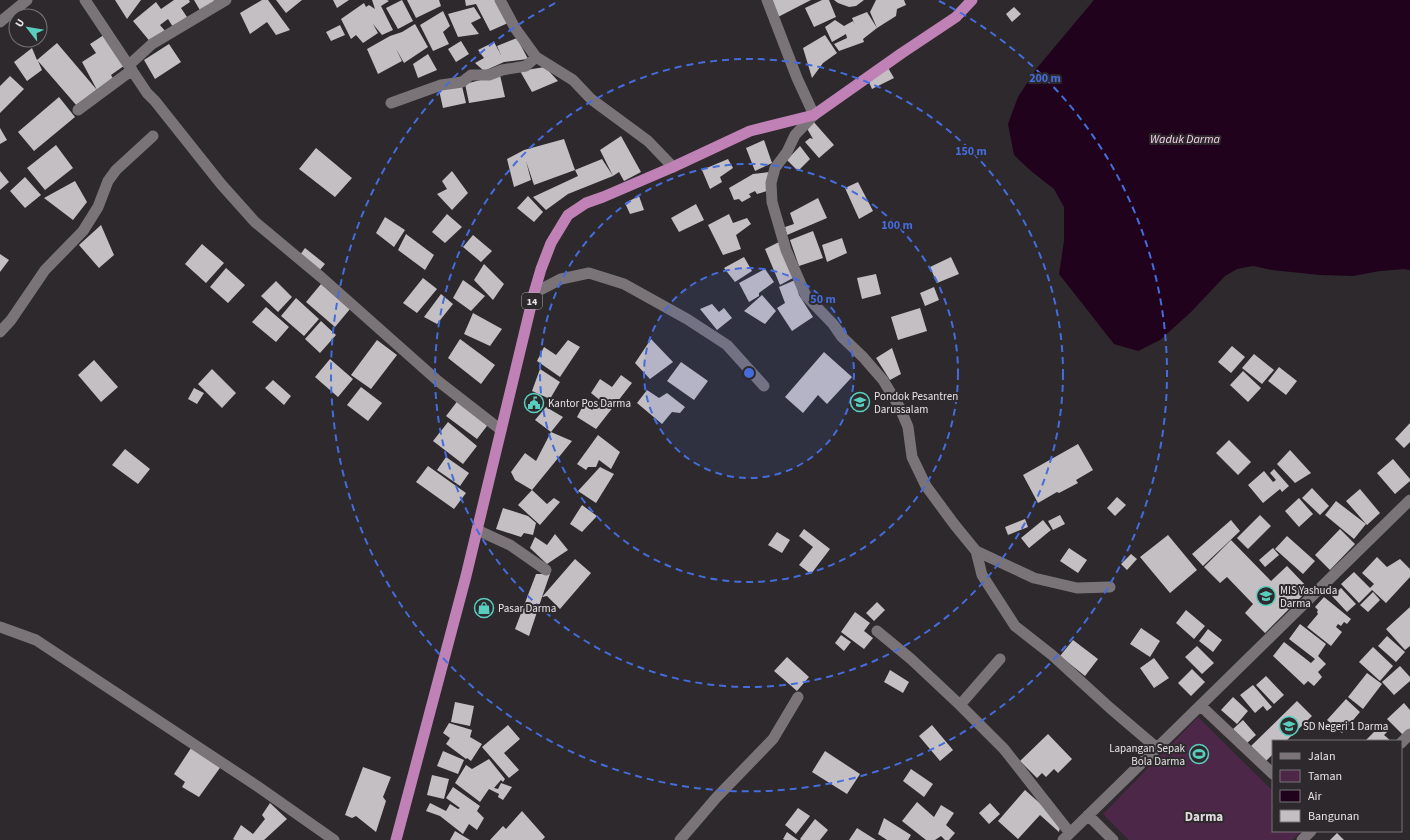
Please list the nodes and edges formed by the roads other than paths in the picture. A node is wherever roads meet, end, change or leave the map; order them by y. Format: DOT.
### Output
graph roads {
  1 [pos="27,0"];
  2 [pos="85,0"];
  3 [pos="226,0"];
  4 [pos="500,0"];
  5 [pos="767,0"];
  6 [pos="972,0"];
  7 [pos="0,22"];
  8 [pos="536,57"];
  9 [pos="131,68"];
  10 [pos="391,103"];
  11 [pos="78,110"];
  12 [pos="814,115"];
  13 [pos="153,136"];
  14 [pos="674,167"];
  15 [pos="534,293"];
  16 [pos="0,332"];
  17 [pos="764,386"];
  18 [pos="501,430"];
  19 [pos="1410,500"];
  20 [pos="477,530"];
  21 [pos="976,551"];
  22 [pos="546,570"];
  23 [pos="1110,587"];
  24 [pos="0,627"];
  25 [pos="877,631"];
  26 [pos="1000,660"];
  27 [pos="798,697"];
  28 [pos="960,704"];
  29 [pos="1201,706"];
  30 [pos="1410,734"];
  31 [pos="1402,742"];
  32 [pos="1157,748"];
  33 [pos="1272,773"];
  34 [pos="1088,815"];
  35 [pos="1310,832"];
  36 [pos="1066,837"];
  37 [pos="334,840"];
  38 [pos="396,840"];
  39 [pos="680,840"];
  40 [pos="1114,840"];
  41 [pos="1302,840"];
  1 -- 7 [label="street"];
  2 -- 9 [label="street"];
  3 -- 9 [label="street"];
  4 -- 8 [label="street"];
  5 -- 12 [label="street"];
  6 -- 12 [label="highway, 14"];
  8 -- 10 [label="street"];
  8 -- 14 [label="street"];
  9 -- 11 [label="street"];
  9 -- 18 [label="street"];
  12 -- 14 [label="highway, 14"];
  12 -- 21 [label="street"];
  13 -- 16 [label="street"];
  14 -- 15 [label="highway, 14"];
  15 -- 17 [label="street"];
  15 -- 18 [label="highway, 14"];
  18 -- 20 [label="highway, 14"];
  19 -- 29 [label="street"];
  20 -- 22 [label="street"];
  20 -- 38 [label="highway, 14"];
  21 -- 23 [label="street"];
  21 -- 32 [label="street"];
  24 -- 37 [label="street"];
  25 -- 28 [label="street"];
  26 -- 28 [label="street"];
  27 -- 39 [label="street"];
  28 -- 36 [label="street"];
  29 -- 32 [label="street"];
  29 -- 33 [label="street"];
  30 -- 31 [label="street"];
  32 -- 34 [label="street"];
  34 -- 36 [label="street"];
  34 -- 40 [label="street"];
  35 -- 41 [label="street"];
}
